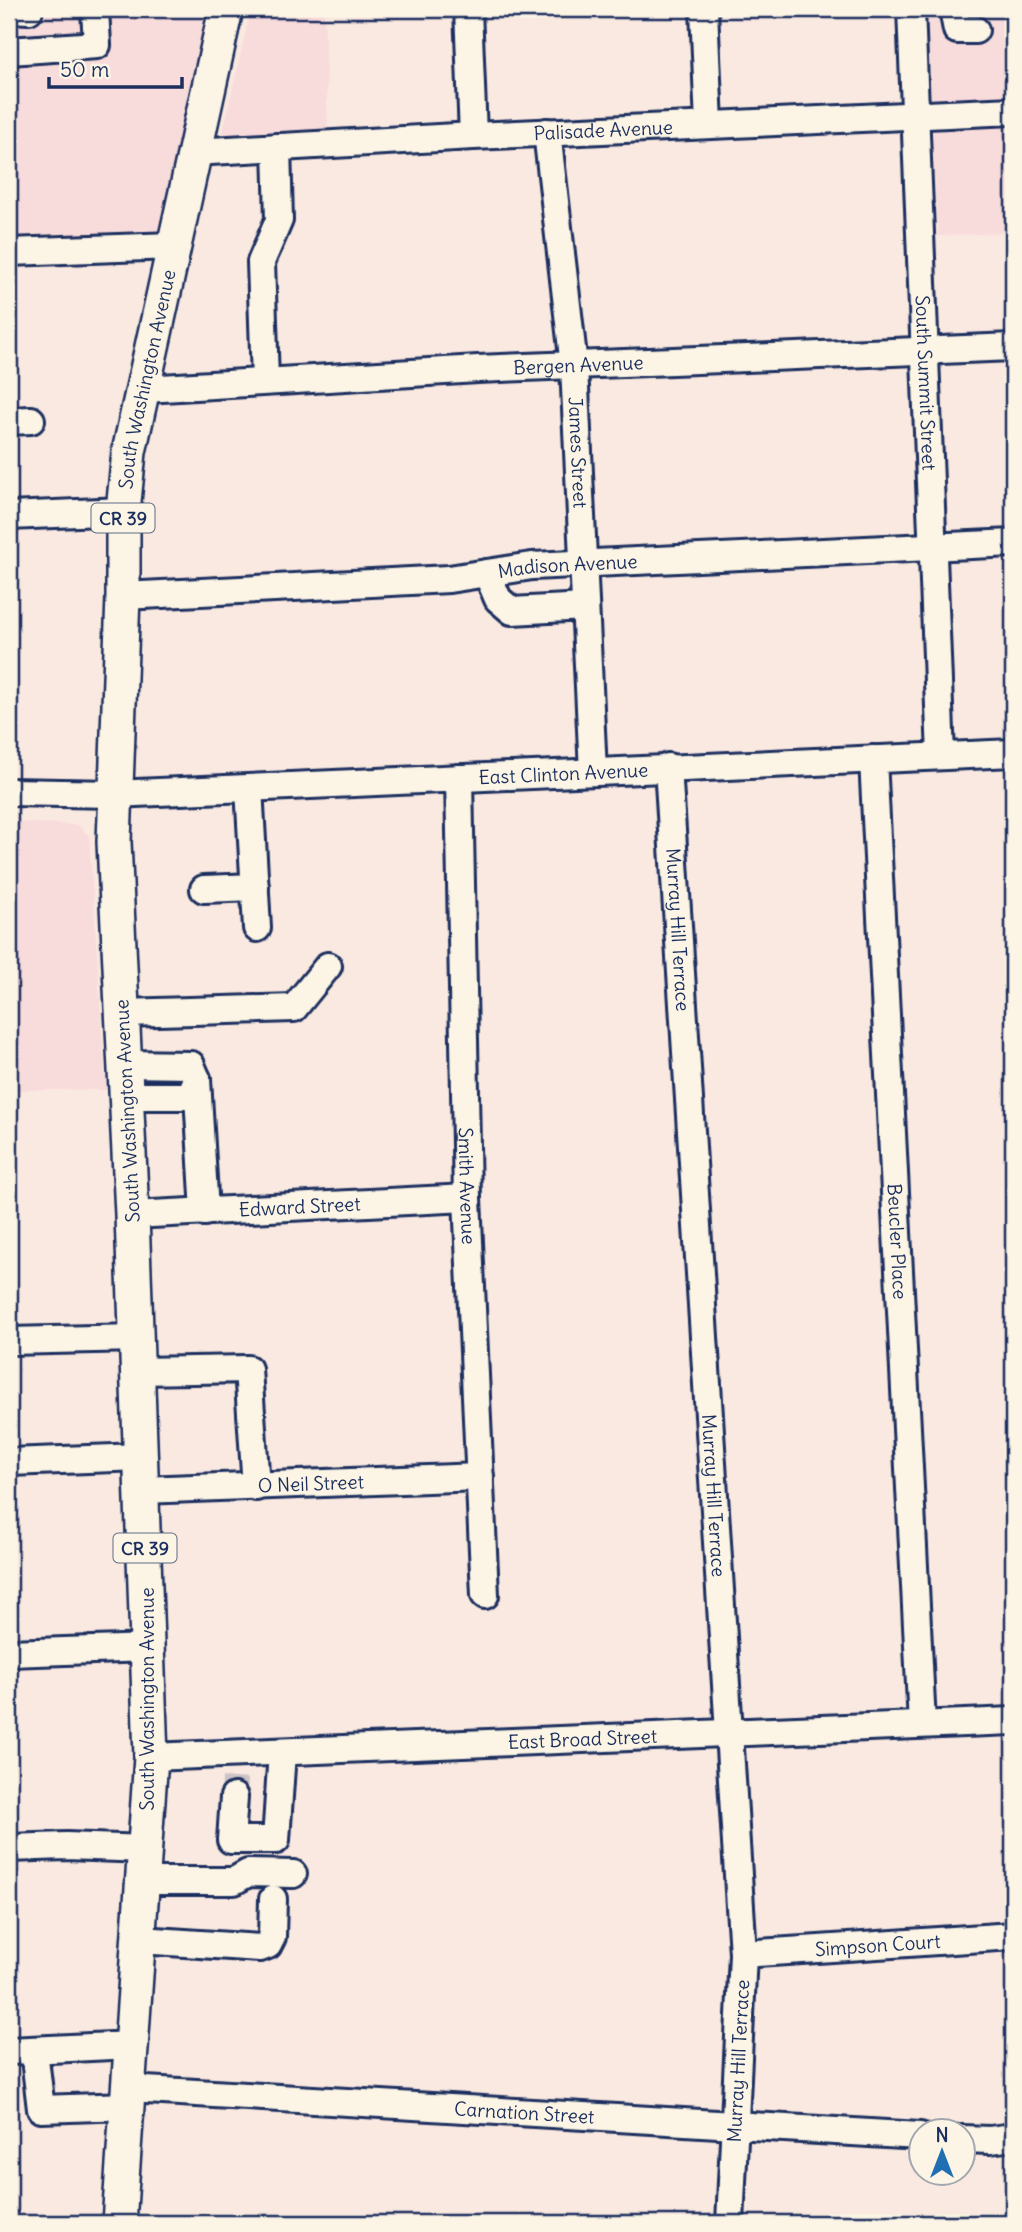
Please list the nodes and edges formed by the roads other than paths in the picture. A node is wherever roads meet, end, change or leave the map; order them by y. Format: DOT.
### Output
graph roads {
  1 [pos="9,9"];
  2 [pos="95,9"];
  3 [pos="226,9"];
  4 [pos="468,9"];
  5 [pos="704,9"];
  6 [pos="911,9"];
  7 [pos="953,9"];
  8 [pos="29,10"];
  9 [pos="975,30"];
  10 [pos="9,51"];
  11 [pos="1013,111"];
  12 [pos="917,117"];
  13 [pos="709,125"];
  14 [pos="547,132"];
  15 [pos="474,136"];
  16 [pos="277,147"];
  17 [pos="194,152"];
  18 [pos="173,246"];
  19 [pos="9,252"];
  20 [pos="1013,347"];
  21 [pos="927,351"];
  22 [pos="574,366"];
  23 [pos="265,382"];
  24 [pos="145,389"];
  25 [pos="123,511"];
  26 [pos="9,516"];
  27 [pos="1013,543"];
  28 [pos="934,548"];
  29 [pos="583,565"];
  30 [pos="487,573"];
  31 [pos="123,596"];
  32 [pos="585,607"];
  33 [pos="1013,753"];
  34 [pos="942,756"];
  35 [pos="873,759"];
  36 [pos="668,768"];
  37 [pos="593,772"];
  38 [pos="459,778"];
  39 [pos="249,788"];
  40 [pos="9,792"];
  41 [pos="114,794"];
  42 [pos="255,887"];
  43 [pos="204,889"];
  44 [pos="257,928"];
  45 [pos="328,966"];
  46 [pos="123,1013"];
  47 [pos="127,1080"];
  48 [pos="467,1198"];
  49 [pos="205,1212"];
  50 [pos="132,1215"];
  51 [pos="137,1338"];
  52 [pos="9,1341"];
  53 [pos="138,1371"];
  54 [pos="141,1457"];
  55 [pos="9,1462"];
  56 [pos="480,1477"];
  57 [pos="256,1487"];
  58 [pos="143,1490"];
  59 [pos="485,1595"];
  60 [pos="149,1648"];
  61 [pos="9,1653"];
  62 [pos="1013,1721"];
  63 [pos="922,1724"];
  64 [pos="729,1733"];
  65 [pos="282,1752"];
  66 [pos="152,1757"];
  67 [pos="235,1776"];
  68 [pos="9,1848"];
  69 [pos="145,1865"];
  70 [pos="293,1874"];
  71 [pos="273,1899"];
  72 [pos="1013,1936"];
  73 [pos="140,1940"];
  74 [pos="743,1954"];
  75 [pos="132,2045"];
  76 [pos="21,2050"];
  77 [pos="128,2097"];
  78 [pos="736,2124"];
  79 [pos="906,2135"];
  80 [pos="1013,2137"];
  81 [pos="976,2140"];
  82 [pos="119,2223"];
  83 [pos="730,2223"];
  1 -- 8 [label="street"];
  2 -- 10 [label="street"];
  3 -- 17 [label="main road, South Washington Avenue / CR 39"];
  4 -- 15 [label="street"];
  5 -- 13 [label="street"];
  6 -- 12 [label="street, South Summit Street"];
  7 -- 9 [label="street"];
  11 -- 12 [label="street, Palisade Avenue"];
  12 -- 13 [label="street, Palisade Avenue"];
  12 -- 21 [label="street, South Summit Street"];
  13 -- 14 [label="street, Palisade Avenue"];
  14 -- 15 [label="street, Palisade Avenue"];
  14 -- 22 [label="street, James Street"];
  15 -- 16 [label="street, Palisade Avenue"];
  16 -- 17 [label="street, Palisade Avenue"];
  16 -- 23 [label="street"];
  17 -- 18 [label="main road, South Washington Avenue / CR 39"];
  18 -- 19 [label="street"];
  18 -- 24 [label="main road, South Washington Avenue / CR 39"];
  20 -- 21 [label="street, Bergen Avenue"];
  21 -- 22 [label="street, Bergen Avenue"];
  21 -- 28 [label="street, South Summit Street"];
  22 -- 23 [label="street, Bergen Avenue"];
  22 -- 29 [label="street, James Street"];
  23 -- 24 [label="street, Bergen Avenue"];
  24 -- 25 [label="main road, South Washington Avenue / CR 39"];
  25 -- 26 [label="street"];
  25 -- 31 [label="main road, South Washington Avenue / CR 39"];
  27 -- 28 [label="street, Madison Avenue"];
  28 -- 29 [label="street, Madison Avenue"];
  28 -- 34 [label="street, South Summit Street"];
  29 -- 30 [label="street, Madison Avenue"];
  29 -- 32 [label="street, James Street"];
  30 -- 31 [label="street, Madison Avenue"];
  30 -- 32 [label="street"];
  31 -- 41 [label="main road, South Washington Avenue / CR 39"];
  32 -- 37 [label="street, James Street"];
  33 -- 34 [label="street, East Clinton Avenue"];
  34 -- 35 [label="street, East Clinton Avenue"];
  35 -- 36 [label="street, East Clinton Avenue"];
  35 -- 63 [label="street, Beucler Place"];
  36 -- 37 [label="street, East Clinton Avenue"];
  36 -- 64 [label="street, Murray Hill Terrace"];
  37 -- 38 [label="street, East Clinton Avenue"];
  38 -- 39 [label="street, East Clinton Avenue"];
  38 -- 48 [label="street, Smith Avenue"];
  39 -- 41 [label="street, East Clinton Avenue"];
  39 -- 42 [label="street"];
  40 -- 41 [label="street, East Clinton Avenue"];
  41 -- 46 [label="main road, South Washington Avenue / CR 39"];
  42 -- 43 [label="street"];
  42 -- 44 [label="street"];
  45 -- 46 [label="street"];
  46 -- 47 [label="main road, South Washington Avenue / CR 39"];
  47 -- 49 [label="street"];
  47 -- 50 [label="main road, South Washington Avenue / CR 39"];
  48 -- 49 [label="street, Edward Street"];
  48 -- 56 [label="street, Smith Avenue"];
  49 -- 50 [label="street, Edward Street"];
  50 -- 51 [label="main road, South Washington Avenue / CR 39"];
  51 -- 52 [label="street"];
  51 -- 53 [label="main road, South Washington Avenue / CR 39"];
  53 -- 54 [label="main road, South Washington Avenue / CR 39"];
  53 -- 57 [label="street"];
  54 -- 55 [label="street"];
  54 -- 58 [label="main road, South Washington Avenue / CR 39"];
  56 -- 57 [label="street, O Neil Street"];
  56 -- 59 [label="street, Smith Avenue"];
  57 -- 58 [label="street, O Neil Street"];
  58 -- 60 [label="main road, South Washington Avenue / CR 39"];
  60 -- 61 [label="street"];
  60 -- 66 [label="main road, South Washington Avenue / CR 39"];
  62 -- 63 [label="street, East Broad Street"];
  63 -- 64 [label="street, East Broad Street"];
  64 -- 65 [label="street, East Broad Street"];
  64 -- 74 [label="street, Murray Hill Terrace"];
  65 -- 67 [label="street, East Broad Street"];
  65 -- 67 [label="street"];
  66 -- 67 [label="street, East Broad Street"];
  66 -- 69 [label="main road, South Washington Avenue / CR 39"];
  68 -- 69 [label="street"];
  69 -- 70 [label="street"];
  69 -- 73 [label="main road, South Washington Avenue / CR 39"];
  71 -- 73 [label="street"];
  72 -- 74 [label="street, Simpson Court"];
  73 -- 75 [label="main road, South Washington Avenue / CR 39"];
  74 -- 78 [label="street, Murray Hill Terrace"];
  75 -- 76 [label="street"];
  75 -- 77 [label="main road, South Washington Avenue / CR 39"];
  76 -- 77 [label="street, Carnation Street"];
  77 -- 78 [label="street, Carnation Street"];
  77 -- 82 [label="main road, South Washington Avenue / CR 39"];
  78 -- 79 [label="street, Carnation Street"];
  78 -- 83 [label="street, Murray Hill Terrace"];
  80 -- 81 [label="street"];
}
